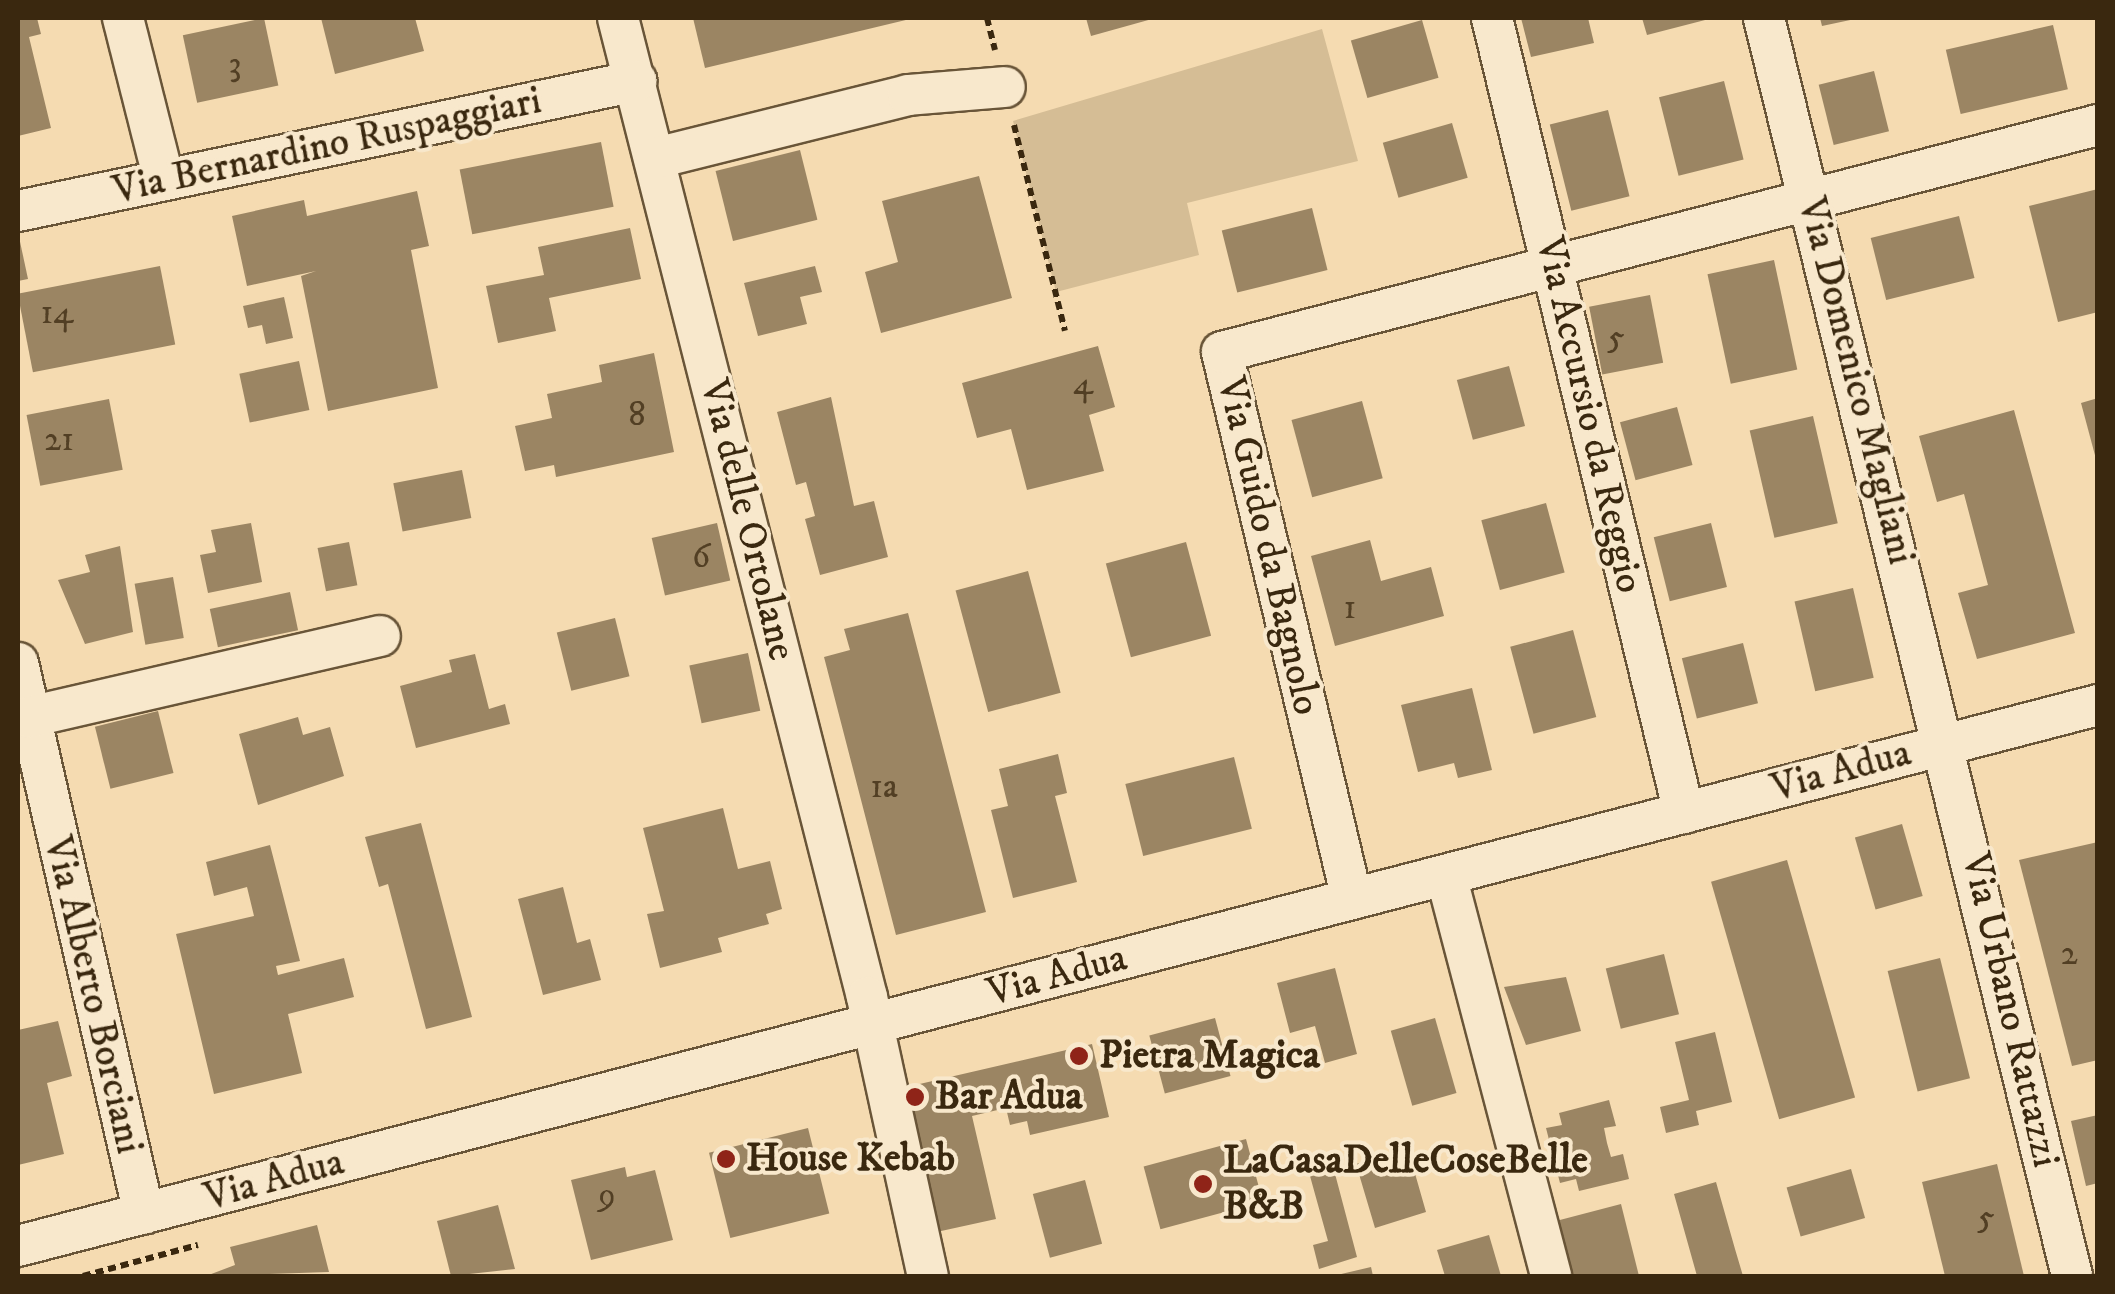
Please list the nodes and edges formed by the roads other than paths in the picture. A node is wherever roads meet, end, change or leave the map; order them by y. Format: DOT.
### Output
graph roads {
  1 [pos="123,18"];
  2 [pos="618,18"];
  3 [pos="1492,18"];
  4 [pos="1764,18"];
  5 [pos="636,81"];
  6 [pos="1005,87"];
  7 [pos="2098,125"];
  8 [pos="656,158"];
  9 [pos="164,180"];
  10 [pos="1811,201"];
  11 [pos="18,211"];
  12 [pos="1555,268"];
  13 [pos="380,636"];
  14 [pos="18,663"];
  15 [pos="2098,705"];
  16 [pos="29,717"];
  17 [pos="1948,744"];
  18 [pos="1684,812"];
  19 [pos="1446,874"];
  20 [pos="1352,899"];
  21 [pos="874,1024"];
  22 [pos="144,1214"];
  23 [pos="18,1246"];
  24 [pos="928,1276"];
  25 [pos="1552,1276"];
  26 [pos="2072,1276"];
  1 -- 9 [label="street"];
  2 -- 5 [label="street, Via delle Ortolane"];
  3 -- 12 [label="street, Via Accursio da Reggio"];
  4 -- 10 [label="street, Via Domenico Magliani"];
  5 -- 8 [label="street, Via delle Ortolane"];
  5 -- 9 [label="street, Via Bernardino Ruspaggiari"];
  6 -- 8 [label="street"];
  7 -- 10 [label="street"];
  8 -- 21 [label="street, Via delle Ortolane"];
  9 -- 11 [label="street, Via Bernardino Ruspaggiari"];
  10 -- 12 [label="street"];
  10 -- 17 [label="street, Via Domenico Magliani"];
  12 -- 18 [label="street, Via Accursio da Reggio"];
  12 -- 20 [label="street, Via Guido da Bagnolo"];
  13 -- 16 [label="street"];
  14 -- 16 [label="street, Via Alberto Borciani"];
  15 -- 17 [label="street, Via Adua"];
  16 -- 22 [label="street, Via Alberto Borciani"];
  17 -- 18 [label="street, Via Adua"];
  17 -- 26 [label="street, Via Urbano Rattazzi"];
  18 -- 19 [label="street, Via Adua"];
  19 -- 20 [label="street, Via Adua"];
  19 -- 25 [label="street"];
  20 -- 21 [label="street, Via Adua"];
  21 -- 22 [label="street, Via Adua"];
  21 -- 24 [label="street, Via delle Ortolane"];
  22 -- 23 [label="street, Via Adua"];
}
